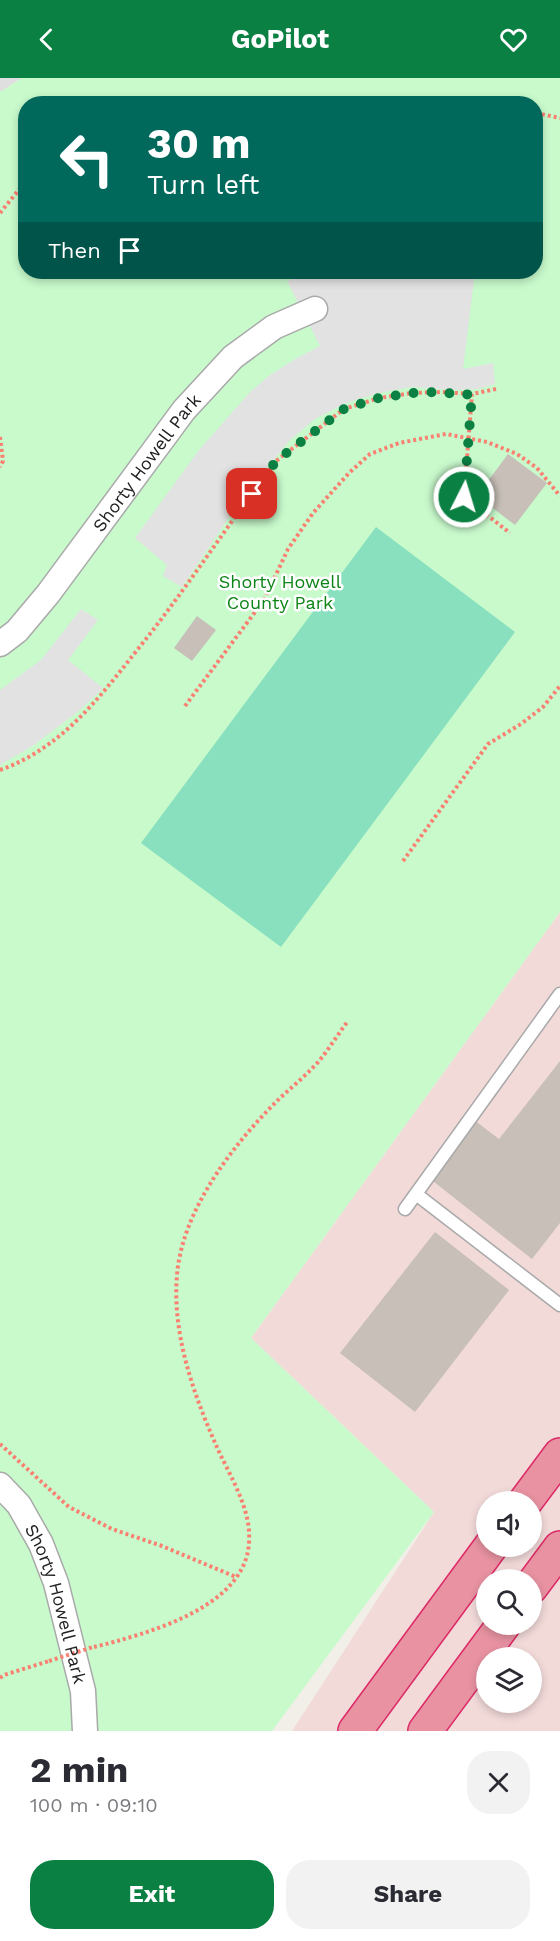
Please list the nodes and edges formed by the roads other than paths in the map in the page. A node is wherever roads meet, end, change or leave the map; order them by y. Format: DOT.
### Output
graph roads {
  1 [pos="315,309"];
  2 [pos="0,644"];
  3 [pos="559,999"];
  4 [pos="416,1194"];
  5 [pos="405,1209"];
  6 [pos="560,1305"];
  7 [pos="560,1455"];
  8 [pos="0,1485"];
  9 [pos="533,1491"];
  10 [pos="560,1548"];
  11 [pos="483,1557"];
  12 [pos="542,1572"];
  13 [pos="496,1635"];
  14 [pos="85,1731"];
  15 [pos="355,1731"];
  16 [pos="425,1731"];
  1 -- 2 [label="street, Shorty Howell Park"];
  3 -- 4 [label="lane"];
  4 -- 5 [label="lane"];
  4 -- 6 [label="lane"];
  7 -- 9 [label="highway"];
  8 -- 14 [label="street, Shorty Howell Park"];
  10 -- 12 [label="highway"];
  11 -- 15 [label="highway"];
  13 -- 16 [label="highway"];
}
